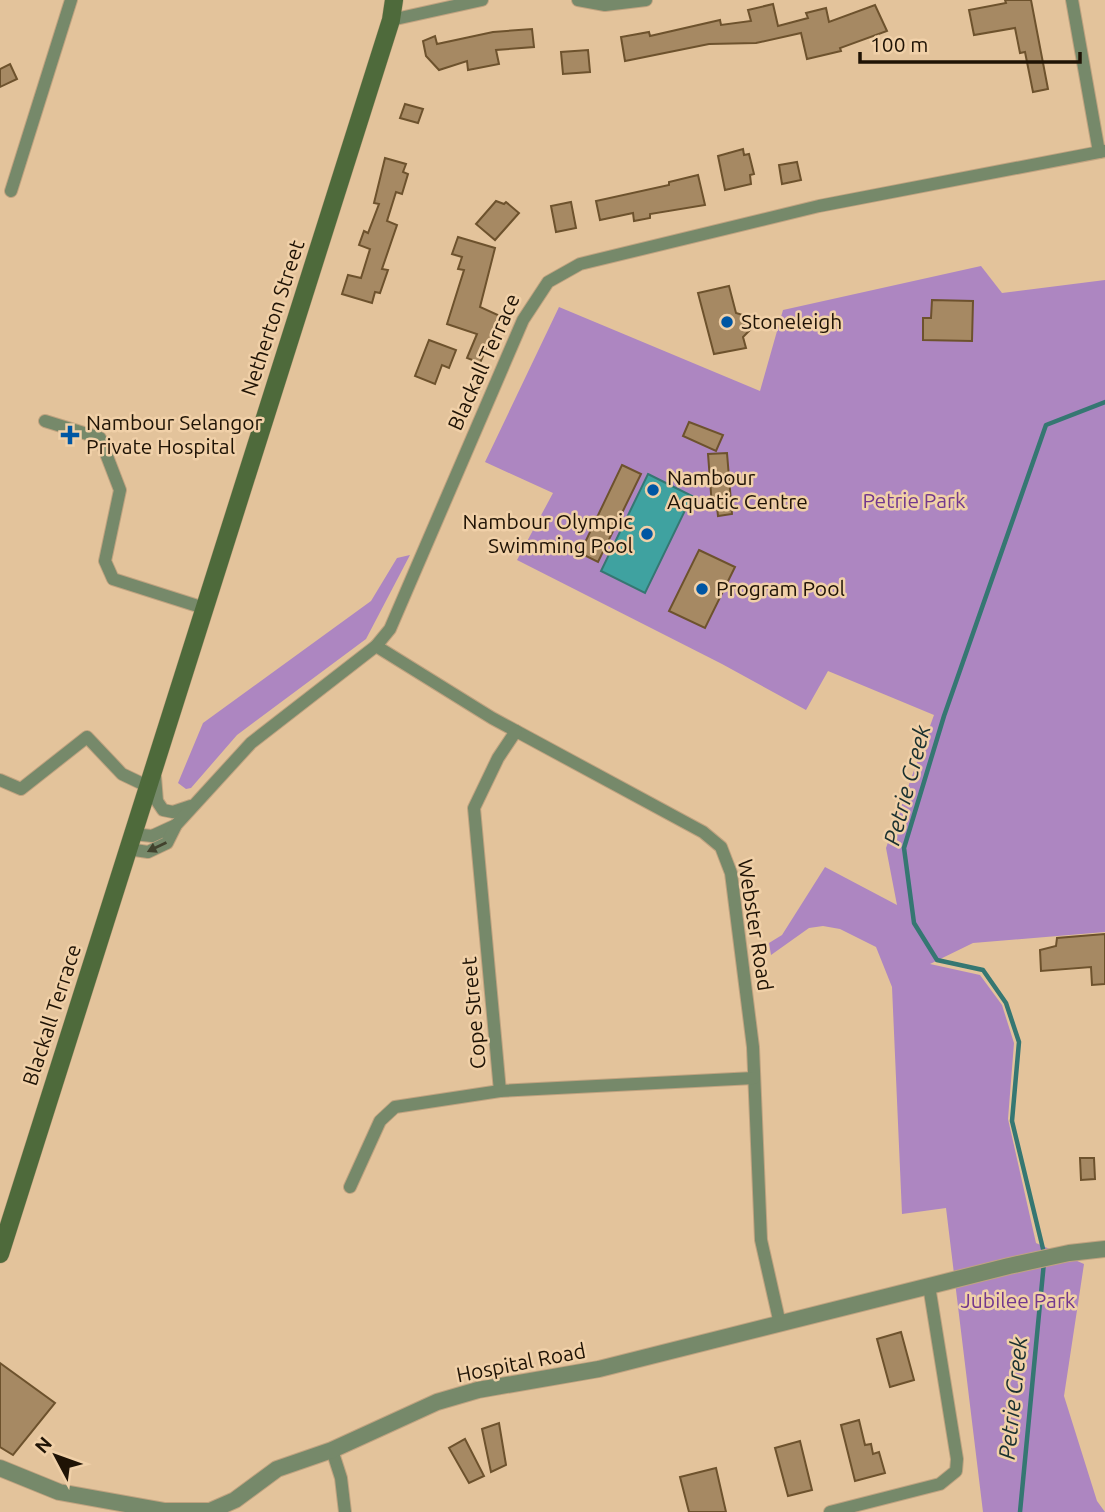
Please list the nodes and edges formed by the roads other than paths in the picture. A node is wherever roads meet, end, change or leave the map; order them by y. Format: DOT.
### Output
graph roads {
  1 [pos="71,0"];
  2 [pos="394,0"];
  3 [pos="482,0"];
  4 [pos="578,0"];
  5 [pos="646,0"];
  6 [pos="1072,0"];
  7 [pos="391,20"];
  8 [pos="1102,151"];
  9 [pos="11,191"];
  10 [pos="45,421"];
  11 [pos="204,608"];
  12 [pos="376,646"];
  13 [pos="516,731"];
  14 [pos="154,765"];
  15 [pos="0,780"];
  16 [pos="147,786"];
  17 [pos="193,806"];
  18 [pos="131,841"];
  19 [pos="754,1078"];
  20 [pos="500,1091"];
  21 [pos="350,1187"];
  22 [pos="1105,1249"];
  23 [pos="0,1254"];
  24 [pos="929,1286"];
  25 [pos="780,1324"];
  26 [pos="332,1450"];
  27 [pos="0,1468"];
  28 [pos="345,1512"];
  29 [pos="831,1512"];
  1 -- 9 [label="street"];
  2 -- 7 [label="main road, Netherton Street"];
  3 -- 7 [label="street"];
  4 -- 5 [label="street"];
  6 -- 8 [label="street"];
  7 -- 11 [label="main road, Netherton Street"];
  8 -- 12 [label="street, Blackall Terrace"];
  10 -- 11 [label="street"];
  11 -- 14 [label="main road, Netherton Street"];
  12 -- 13 [label="street, Webster Road"];
  12 -- 17 [label="street, Blackall Terrace"];
  13 -- 19 [label="street, Webster Road"];
  13 -- 20 [label="street, Cope Street"];
  14 -- 16 [label="main road, Netherton Street"];
  14 -- 17 [label="street"];
  15 -- 16 [label="street"];
  16 -- 18 [label="main road, Netherton Street"];
  17 -- 18 [label="street, Blackall Terrace"];
  18 -- 23 [label="main road, Blackall Terrace"];
  19 -- 20 [label="street, Cope Street"];
  19 -- 25 [label="street, Webster Road"];
  20 -- 21 [label="street"];
  22 -- 24 [label="street, Hospital Road"];
  24 -- 25 [label="street, Hospital Road"];
  24 -- 29 [label="street"];
  25 -- 26 [label="street, Hospital Road"];
  26 -- 27 [label="street, Hospital Road"];
  26 -- 28 [label="street"];
}
